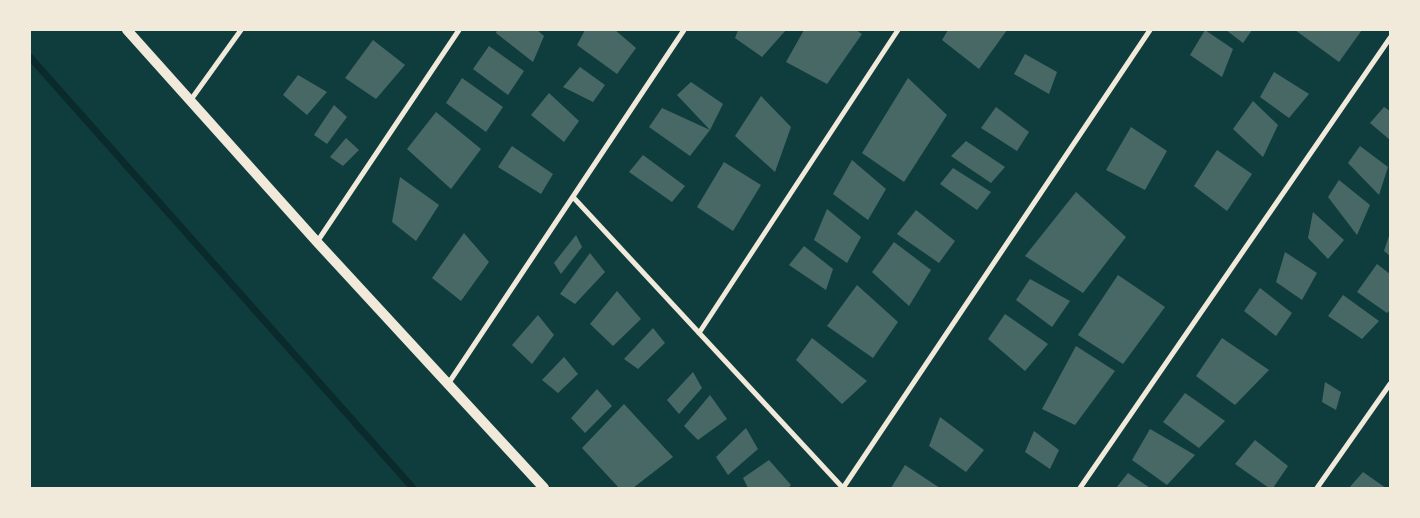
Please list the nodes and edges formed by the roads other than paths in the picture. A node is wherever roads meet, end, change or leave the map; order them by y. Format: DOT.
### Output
graph roads {
  1 [pos="127,30"];
  2 [pos="241,30"];
  3 [pos="459,30"];
  4 [pos="684,30"];
  5 [pos="898,30"];
  6 [pos="1150,30"];
  7 [pos="1390,38"];
  8 [pos="190,101"];
  9 [pos="573,197"];
  10 [pos="317,242"];
  11 [pos="699,333"];
  12 [pos="448,384"];
  13 [pos="1390,384"];
  14 [pos="544,488"];
  15 [pos="843,488"];
  16 [pos="1080,488"];
  17 [pos="1317,488"];
  1 -- 8 [label="main road"];
  2 -- 8 [label="street"];
  3 -- 10 [label="street"];
  4 -- 9 [label="street"];
  5 -- 11 [label="street"];
  6 -- 15 [label="street"];
  7 -- 16 [label="street"];
  8 -- 10 [label="main road"];
  9 -- 11 [label="street"];
  9 -- 12 [label="street"];
  10 -- 12 [label="main road"];
  11 -- 15 [label="street"];
  12 -- 14 [label="main road"];
  13 -- 17 [label="street"];
}
